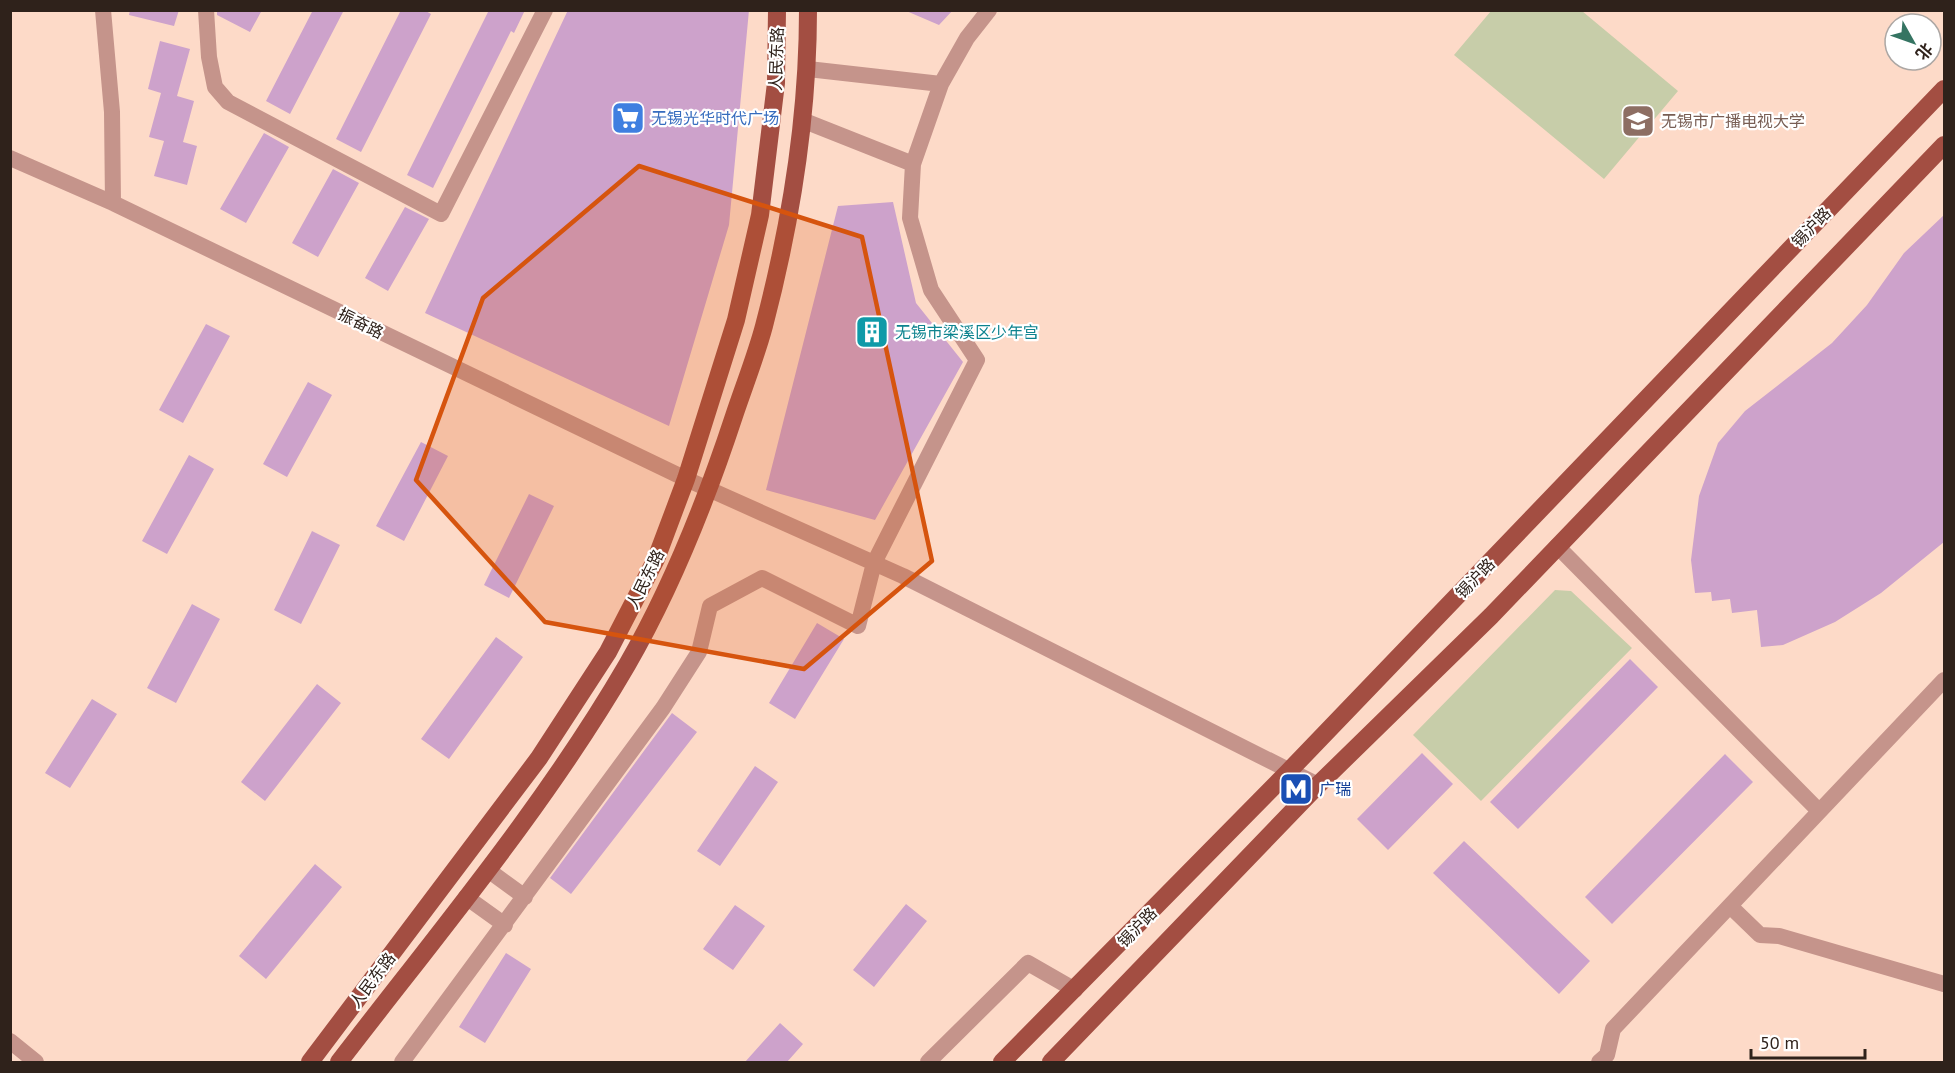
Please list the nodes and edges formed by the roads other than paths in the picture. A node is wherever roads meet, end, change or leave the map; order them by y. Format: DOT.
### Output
graph roads {
  1 [pos="103,10"];
  2 [pos="206,10"];
  3 [pos="545,10"];
  4 [pos="777,10"];
  5 [pos="808,10"];
  6 [pos="989,10"];
  7 [pos="808,69"];
  8 [pos="941,84"];
  9 [pos="1944,89"];
  10 [pos="802,120"];
  11 [pos="1944,145"];
  12 [pos="10,158"];
  13 [pos="913,164"];
  14 [pos="113,203"];
  15 [pos="686,479"];
  16 [pos="710,488"];
  17 [pos="1557,546"];
  18 [pos="874,563"];
  19 [pos="1944,680"];
  20 [pos="1289,771"];
  21 [pos="1318,785"];
  22 [pos="1819,811"];
  23 [pos="488,870"];
  24 [pos="466,897"];
  25 [pos="525,897"];
  26 [pos="1730,906"];
  27 [pos="505,925"];
  28 [pos="1944,984"];
  29 [pos="1075,990"];
  30 [pos="10,1041"];
  31 [pos="36,1062"];
  32 [pos="310,1062"];
  33 [pos="339,1062"];
  34 [pos="402,1062"];
  35 [pos="928,1062"];
  36 [pos="1002,1062"];
  37 [pos="1054,1062"];
  38 [pos="1599,1062"];
  1 -- 14 [label="street"];
  2 -- 3 [label="street"];
  4 -- 15 [label="main road, 人民东路"];
  5 -- 7 [label="main road, 人民东路"];
  6 -- 8 [label="street"];
  7 -- 8 [label="street"];
  7 -- 10 [label="main road, 人民东路"];
  8 -- 13 [label="street"];
  9 -- 20 [label="main road, 锡沪路"];
  10 -- 13 [label="street"];
  10 -- 16 [label="main road, 人民东路"];
  11 -- 17 [label="main road, 锡沪路"];
  12 -- 14 [label="street, 振奋路"];
  13 -- 18 [label="street"];
  14 -- 15 [label="street, 振奋路"];
  15 -- 16 [label="street, 振奋路"];
  15 -- 32 [label="main road, 人民东路"];
  16 -- 18 [label="street, 振奋路"];
  16 -- 23 [label="main road, 人民东路"];
  17 -- 21 [label="main road, 锡沪路"];
  17 -- 22 [label="street"];
  18 -- 20 [label="street, 振奋路"];
  18 -- 25 [label="street"];
  19 -- 22 [label="street"];
  20 -- 21 [label="street, 振奋路"];
  20 -- 29 [label="main road, 锡沪路"];
  21 -- 37 [label="main road, 锡沪路"];
  22 -- 26 [label="street"];
  23 -- 24 [label="main road, 人民东路"];
  23 -- 25 [label="street"];
  24 -- 27 [label="street"];
  24 -- 33 [label="main road, 人民东路"];
  25 -- 27 [label="street"];
  26 -- 28 [label="street"];
  26 -- 38 [label="street"];
  27 -- 34 [label="street"];
  29 -- 35 [label="street"];
  29 -- 36 [label="main road, 锡沪路"];
  30 -- 31 [label="street"];
}
